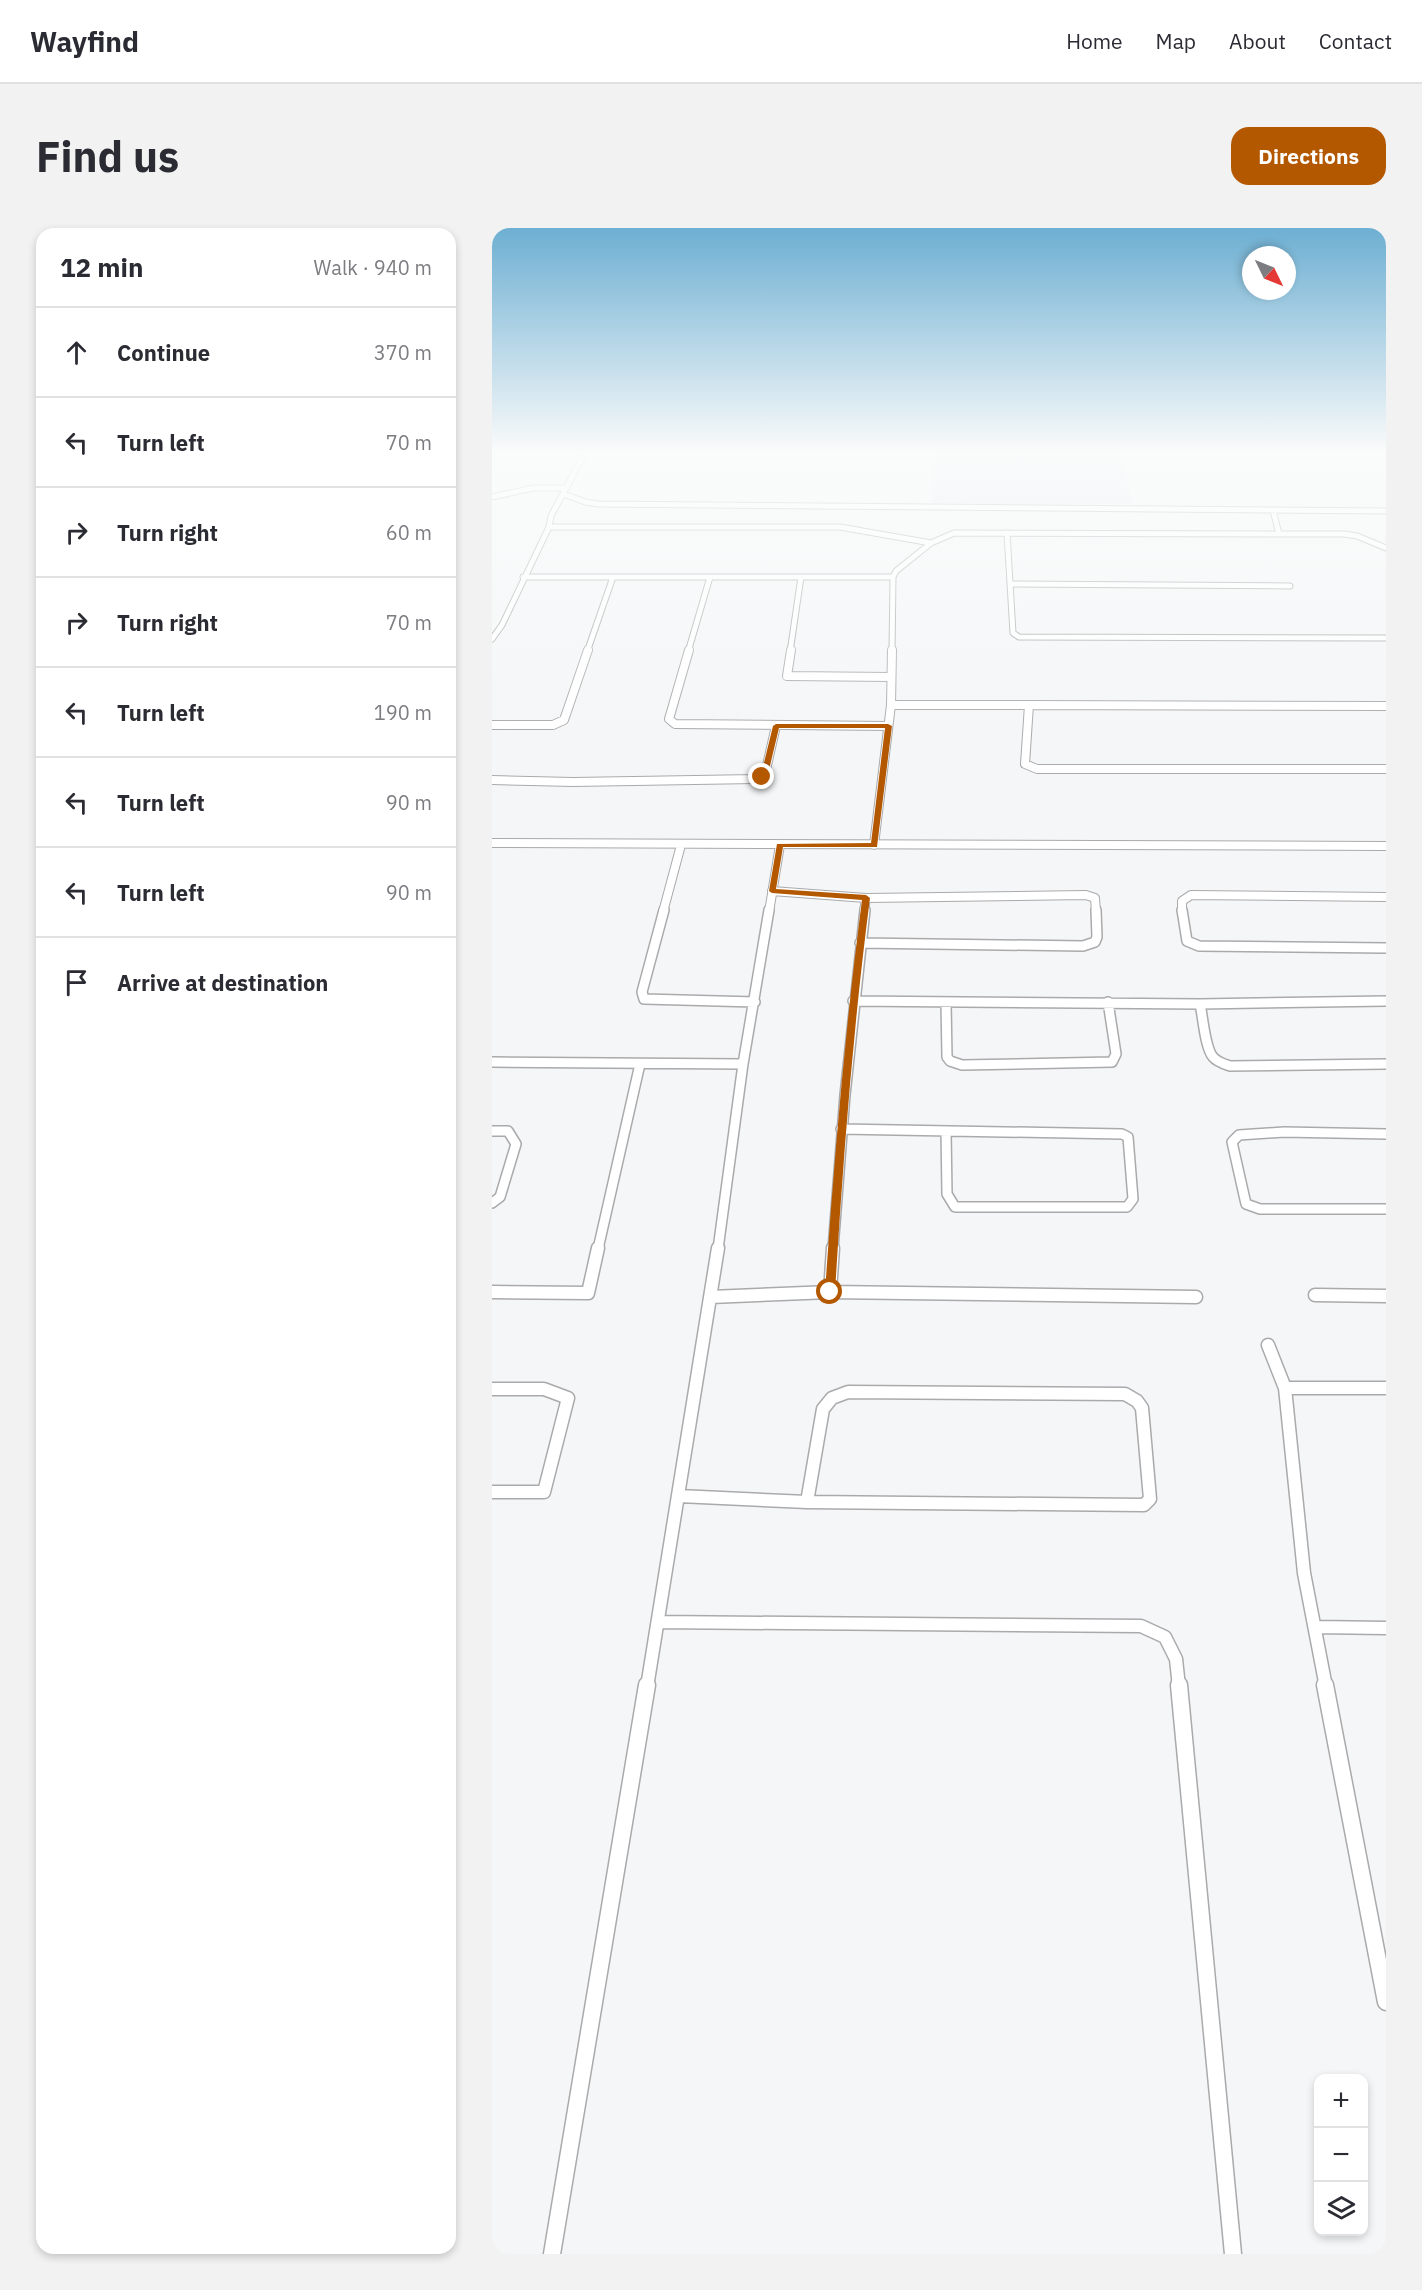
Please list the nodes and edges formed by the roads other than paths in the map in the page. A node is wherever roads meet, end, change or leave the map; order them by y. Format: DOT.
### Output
graph roads {
  1 [pos="540,546"];
  2 [pos="929,546"];
  3 [pos="1008,546"];
  4 [pos="524,577"];
  5 [pos="613,577"];
  6 [pos="710,577"];
  7 [pos="801,577"];
  8 [pos="893,577"];
  9 [pos="1010,584"];
  10 [pos="1290,586"];
  11 [pos="1386,638"];
  12 [pos="492,639"];
  13 [pos="891,677"];
  14 [pos="891,705"];
  15 [pos="1029,705"];
  16 [pos="1386,706"];
  17 [pos="492,725"];
  18 [pos="776,726"];
  19 [pos="888,726"];
  20 [pos="1386,769"];
  21 [pos="492,780"];
  22 [pos="492,843"];
  23 [pos="681,845"];
  24 [pos="780,845"];
  25 [pos="874,845"];
  26 [pos="1386,846"];
  27 [pos="772,891"];
  28 [pos="1386,897"];
  29 [pos="866,898"];
  30 [pos="860,943"];
  31 [pos="1386,948"];
  32 [pos="853,1001"];
  33 [pos="1386,1001"];
  34 [pos="755,1002"];
  35 [pos="946,1002"];
  36 [pos="1108,1002"];
  37 [pos="1200,1004"];
  38 [pos="492,1062"];
  39 [pos="640,1064"];
  40 [pos="743,1064"];
  41 [pos="1386,1064"];
  42 [pos="841,1129"];
  43 [pos="492,1131"];
  44 [pos="946,1131"];
  45 [pos="1386,1134"];
  46 [pos="492,1203"];
  47 [pos="1386,1209"];
  48 [pos="492,1292"];
  49 [pos="830,1292"];
  50 [pos="1315,1295"];
  51 [pos="1386,1296"];
  52 [pos="711,1297"];
  53 [pos="1196,1297"];
  54 [pos="1268,1345"];
  55 [pos="1285,1388"];
  56 [pos="1386,1388"];
  57 [pos="492,1389"];
  58 [pos="492,1491"];
  59 [pos="679,1496"];
  60 [pos="807,1502"];
  61 [pos="658,1622"];
  62 [pos="1315,1627"];
  63 [pos="1386,1628"];
  64 [pos="1386,2002"];
  65 [pos="552,2254"];
  66 [pos="1233,2254"];
  1 -- 4 [label="street"];
  2 -- 8 [label="street"];
  3 -- 9 [label="street"];
  4 -- 5 [label="street"];
  4 -- 12 [label="street"];
  5 -- 6 [label="street"];
  5 -- 17 [label="street"];
  6 -- 7 [label="street"];
  6 -- 18 [label="street"];
  7 -- 8 [label="street"];
  7 -- 13 [label="street"];
  8 -- 13 [label="street"];
  9 -- 10 [label="street"];
  9 -- 11 [label="street"];
  13 -- 14 [label="street"];
  14 -- 15 [label="street"];
  14 -- 19 [label="street"];
  15 -- 16 [label="street"];
  15 -- 20 [label="street"];
  18 -- 19 [label="street"];
  18 -- 21 [label="street"];
  19 -- 25 [label="street"];
  22 -- 23 [label="street"];
  23 -- 24 [label="street"];
  23 -- 34 [label="street"];
  24 -- 25 [label="street"];
  24 -- 27 [label="street"];
  25 -- 26 [label="street"];
  27 -- 29 [label="street"];
  27 -- 34 [label="street"];
  28 -- 31 [label="street"];
  29 -- 30 [label="street"];
  29 -- 30 [label="street"];
  30 -- 32 [label="street"];
  32 -- 35 [label="street"];
  32 -- 42 [label="street"];
  33 -- 37 [label="street"];
  34 -- 40 [label="street"];
  35 -- 36 [label="street"];
  35 -- 36 [label="street"];
  36 -- 37 [label="street"];
  37 -- 41 [label="street"];
  38 -- 39 [label="street"];
  39 -- 40 [label="street"];
  39 -- 48 [label="street"];
  40 -- 52 [label="street"];
  42 -- 44 [label="street"];
  42 -- 49 [label="street"];
  43 -- 46 [label="street"];
  44 -- 44 [label="street"];
  45 -- 47 [label="street"];
  49 -- 52 [label="street"];
  49 -- 53 [label="street"];
  50 -- 51 [label="street"];
  52 -- 59 [label="street"];
  54 -- 55 [label="street"];
  55 -- 56 [label="street"];
  55 -- 62 [label="street"];
  57 -- 58 [label="street"];
  59 -- 60 [label="street"];
  59 -- 61 [label="street"];
  60 -- 60 [label="street"];
  61 -- 65 [label="street"];
  61 -- 66 [label="street"];
  62 -- 63 [label="street"];
  62 -- 64 [label="street"];
}
